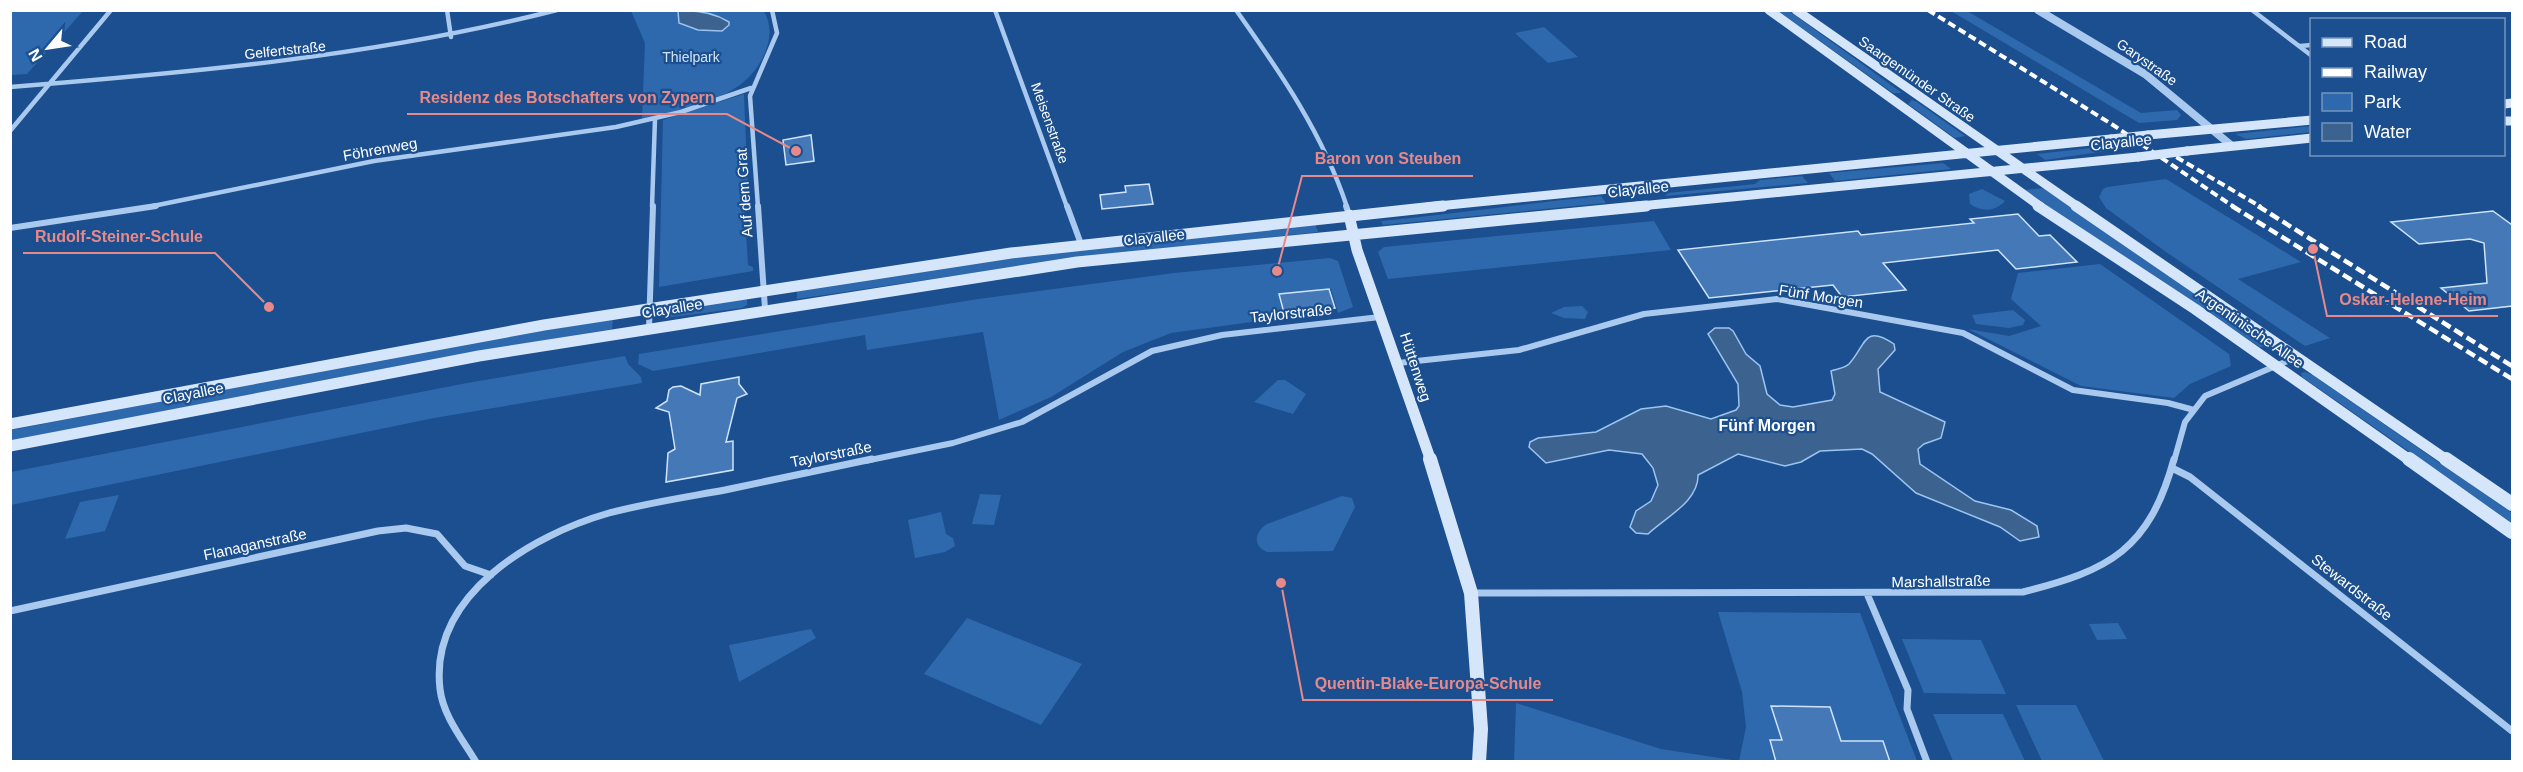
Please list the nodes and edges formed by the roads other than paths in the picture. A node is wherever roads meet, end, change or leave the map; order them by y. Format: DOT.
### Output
graph roads {
  1 [pos="111,10"];
  2 [pos="447,10"];
  3 [pos="557,10"];
  4 [pos="772,10"];
  5 [pos="995,10"];
  6 [pos="1236,10"];
  7 [pos="1769,10"];
  8 [pos="1796,10"];
  9 [pos="2038,10"];
  10 [pos="2252,10"];
  11 [pos="451,37"];
  12 [pos="2310,45"];
  13 [pos="2299,46"];
  14 [pos="2310,54"];
  15 [pos="48,84"];
  16 [pos="10,87"];
  17 [pos="751,88"];
  18 [pos="655,119"];
  19 [pos="2310,120"];
  20 [pos="2212,129"];
  21 [pos="10,132"];
  22 [pos="2310,138"];
  23 [pos="2232,146"];
  24 [pos="1996,150"];
  25 [pos="1966,154"];
  26 [pos="2023,168"];
  27 [pos="1989,171"];
  28 [pos="1349,215"];
  29 [pos="10,228"];
  30 [pos="1352,233"];
  31 [pos="1081,244"];
  32 [pos="764,290"];
  33 [pos="651,308"];
  34 [pos="765,309"];
  35 [pos="1381,317"];
  36 [pos="650,328"];
  37 [pos="2298,356"];
  38 [pos="1398,363"];
  39 [pos="2276,366"];
  40 [pos="2194,410"];
  41 [pos="10,424"];
  42 [pos="10,446"];
  43 [pos="2172,468"];
  44 [pos="2512,504"];
  45 [pos="2512,532"];
  46 [pos="491,575"];
  47 [pos="1471,593"];
  48 [pos="1868,596"];
  49 [pos="10,612"];
  50 [pos="2512,731"];
  51 [pos="476,762"];
  52 [pos="1479,762"];
  53 [pos="1927,762"];
  1 -- 15 [label="street"];
  2 -- 11 [label="street"];
  3 -- 11 [label="street, Gelfertstraße"];
  4 -- 17 [label="street, Auf dem Grat"];
  5 -- 31 [label="street, Meisenstraße"];
  6 -- 28 [label="street, Hüttenweg"];
  7 -- 25 [label="main road, Saargemünder Straße"];
  8 -- 24 [label="main road, Saargemünder Straße"];
  9 -- 20 [label="street, Garystraße"];
  10 -- 13 [label="street"];
  11 -- 15 [label="street, Gelfertstraße"];
  12 -- 13 [label="street"];
  13 -- 14 [label="street"];
  15 -- 16 [label="street, Gelfertstraße"];
  15 -- 21 [label="street"];
  17 -- 18 [label="street, Föhrenweg"];
  17 -- 32 [label="street, Auf dem Grat"];
  18 -- 29 [label="street, Föhrenweg"];
  18 -- 33 [label="street"];
  19 -- 20 [label="main road, Clayallee"];
  20 -- 23 [label="street, Garystraße"];
  20 -- 24 [label="main road, Clayallee, bridge"];
  22 -- 23 [label="main road, Clayallee"];
  23 -- 26 [label="main road, Clayallee, bridge"];
  24 -- 25 [label="main road, Clayallee"];
  24 -- 26 [label="main road, Saargemünder Straße"];
  25 -- 27 [label="main road, Argentinische Allee"];
  25 -- 28 [label="main road, Clayallee"];
  26 -- 27 [label="main road, Clayallee"];
  26 -- 37 [label="main road, Argentinische Allee"];
  27 -- 30 [label="main road, Clayallee"];
  27 -- 39 [label="main road, Argentinische Allee"];
  28 -- 30 [label="main road, Hüttenweg"];
  28 -- 31 [label="main road, Clayallee"];
  30 -- 34 [label="main road, Clayallee"];
  30 -- 35 [label="main road, Hüttenweg"];
  31 -- 32 [label="main road, Clayallee"];
  32 -- 33 [label="main road, Clayallee"];
  32 -- 34 [label="street, Auf dem Grat"];
  33 -- 36 [label="street"];
  33 -- 41 [label="main road, Clayallee"];
  34 -- 36 [label="main road, Clayallee"];
  35 -- 38 [label="main road, Hüttenweg"];
  35 -- 46 [label="street, Taylorstraße"];
  36 -- 42 [label="main road, Clayallee"];
  37 -- 39 [label="street, Marshallstraße"];
  37 -- 44 [label="main road, Argentinische Allee"];
  38 -- 40 [label="street, Fünf Morgen"];
  38 -- 47 [label="main road, Hüttenweg"];
  39 -- 40 [label="street, Marshallstraße"];
  39 -- 45 [label="main road, Argentinische Allee"];
  40 -- 43 [label="street, Marshallstraße"];
  43 -- 48 [label="street, Marshallstraße"];
  43 -- 50 [label="street, Stewardstraße"];
  46 -- 49 [label="street, Flanaganstraße"];
  46 -- 51 [label="street, Taylorstraße"];
  47 -- 48 [label="street, Marshallstraße"];
  47 -- 52 [label="main road, Hüttenweg"];
  48 -- 53 [label="street"];
}
